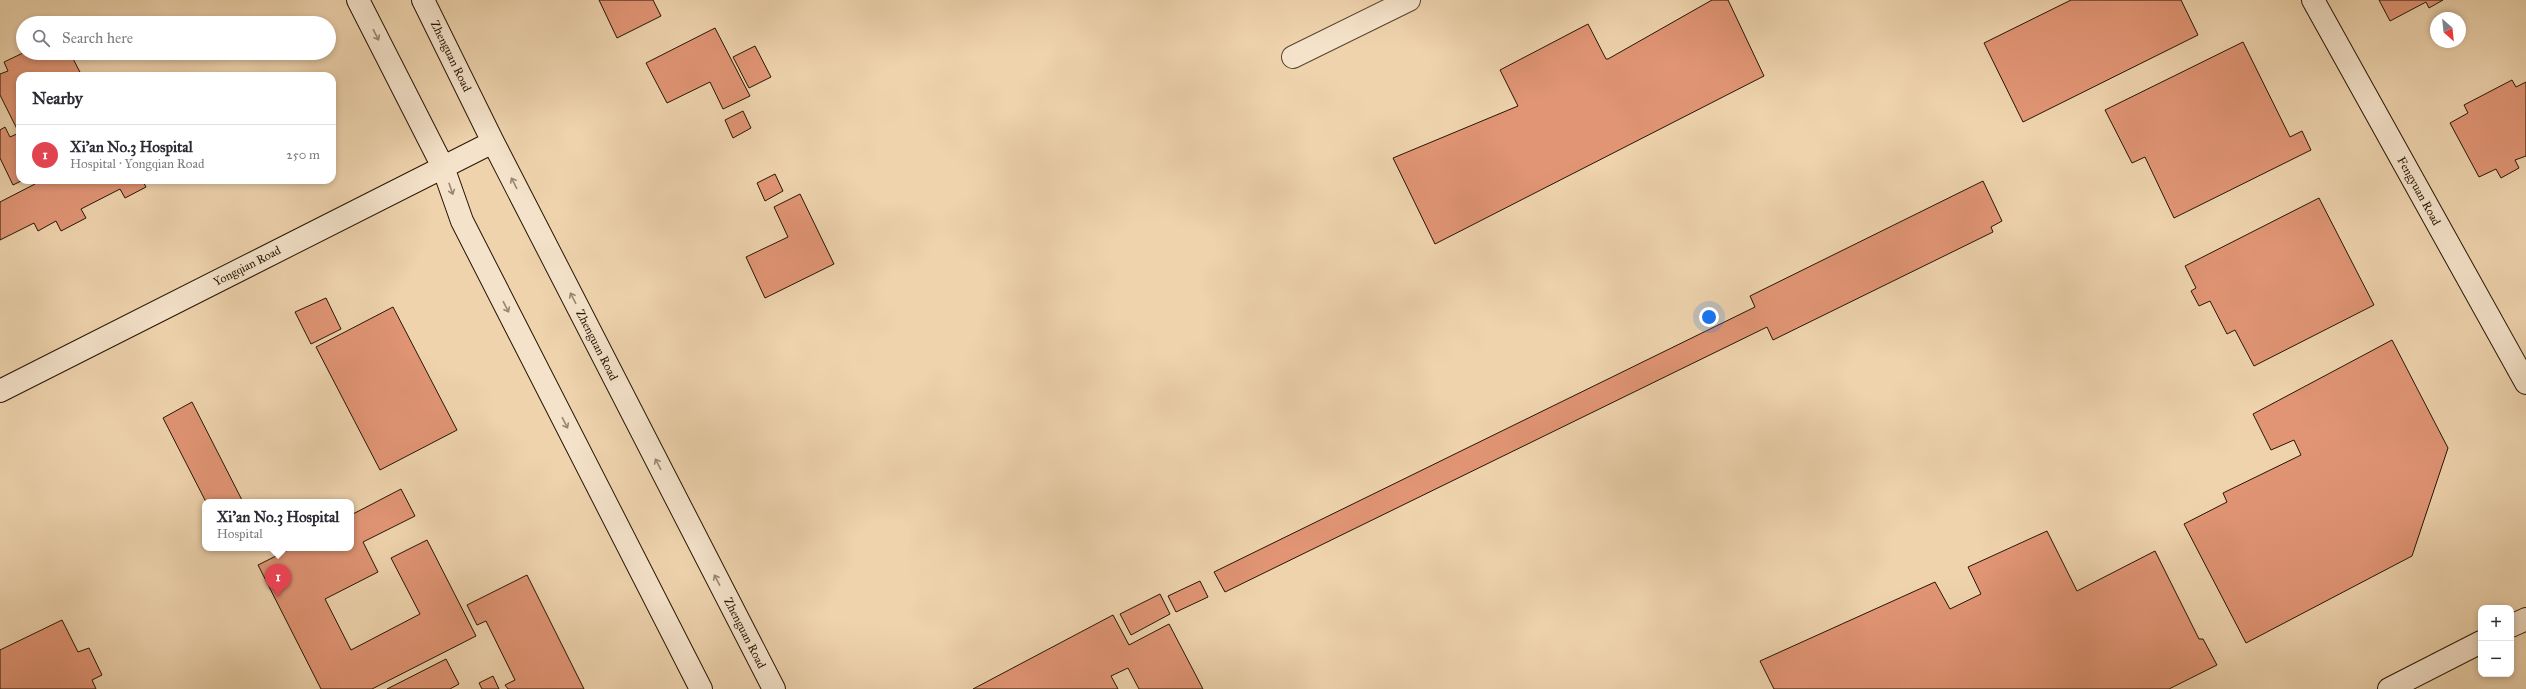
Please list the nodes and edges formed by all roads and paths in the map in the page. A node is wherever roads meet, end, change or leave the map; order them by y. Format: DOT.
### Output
graph roads {
  1 [pos="358,0"];
  2 [pos="423,0"];
  3 [pos="1409,0"];
  4 [pos="2313,0"];
  5 [pos="1293,57"];
  6 [pos="493,142"];
  7 [pos="443,167"];
  8 [pos="2526,383"];
  9 [pos="0,391"];
  10 [pos="2526,619"];
  11 [pos="2514,625"];
  12 [pos="2478,644"];
  13 [pos="701,689"];
  14 [pos="774,689"];
  15 [pos="2389,689"];
  1 -- 7 [label="main road, one-way"];
  2 -- 6 [label="main road, Zhenguan Road"];
  3 -- 5 [label="main road"];
  4 -- 8 [label="main road, Fengyuan Road"];
  6 -- 7 [label="main road, Yongqian Road"];
  14 -- 6 [label="main road, Zhenguan Road, one-way"];
  7 -- 9 [label="main road, Yongqian Road"];
  7 -- 13 [label="main road, one-way"];
  10 -- 11 [label="main road"];
  12 -- 15 [label="main road"];
}
